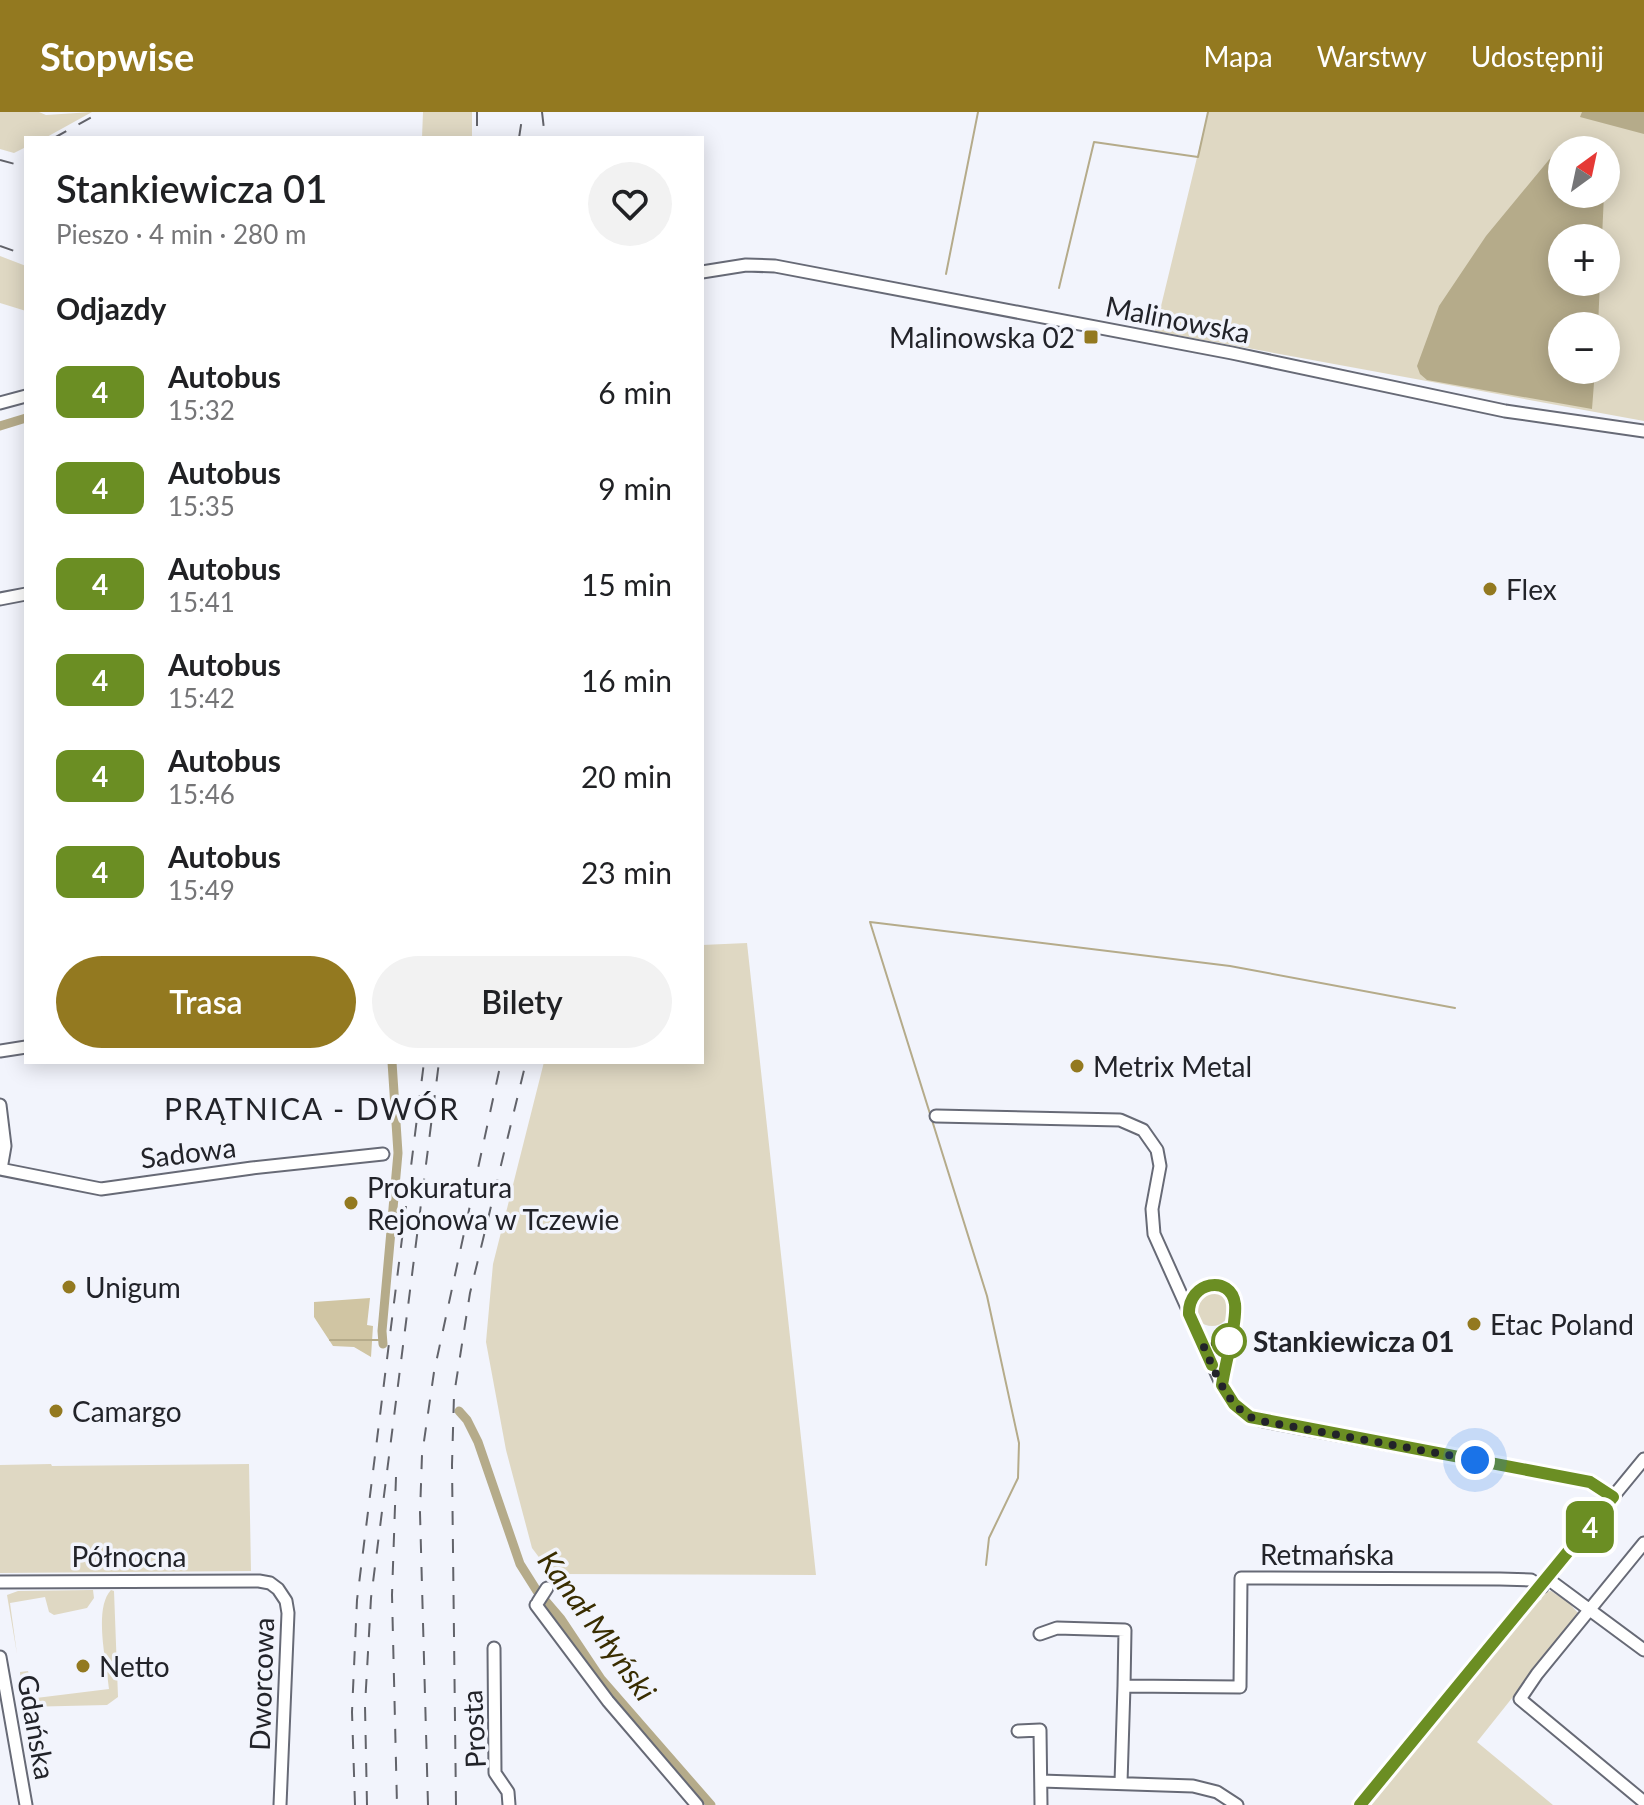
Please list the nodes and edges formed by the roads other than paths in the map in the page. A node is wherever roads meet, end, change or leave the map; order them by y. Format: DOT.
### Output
graph roads {
  1 [pos="704,272"];
  2 [pos="24,397"];
  3 [pos="0,403"];
  4 [pos="1644,431"];
  5 [pos="24,594"];
  6 [pos="0,599"];
  7 [pos="24,1047"];
  8 [pos="0,1051"];
  9 [pos="0,1105"];
  10 [pos="936,1116"];
  11 [pos="383,1154"];
  12 [pos="0,1169"];
  13 [pos="1644,1459"];
  14 [pos="1613,1497"];
  15 [pos="1644,1543"];
  16 [pos="259,1581"];
  17 [pos="0,1582"];
  18 [pos="1545,1583"];
  19 [pos="547,1588"];
  20 [pos="1589,1610"];
  21 [pos="1040,1634"];
  22 [pos="494,1648"];
  23 [pos="1644,1650"];
  24 [pos="1,1663"];
  25 [pos="1124,1686"];
  26 [pos="1018,1731"];
  27 [pos="1041,1781"];
  28 [pos="1121,1783"];
  29 [pos="1644,1802"];
  30 [pos="26,1805"];
  31 [pos="280,1805"];
  32 [pos="509,1805"];
  33 [pos="697,1805"];
  34 [pos="1041,1805"];
  35 [pos="1237,1805"];
  36 [pos="1360,1805"];
  1 -- 4 [label="street, Malinowska"];
  2 -- 3 [label="street"];
  5 -- 6 [label="street"];
  7 -- 8 [label="street"];
  9 -- 12 [label="street"];
  10 -- 14 [label="street"];
  11 -- 12 [label="street, Sadowa"];
  13 -- 14 [label="street"];
  14 -- 18 [label="street"];
  15 -- 20 [label="street"];
  16 -- 17 [label="street, Północna"];
  16 -- 31 [label="street, Dworcowa"];
  18 -- 20 [label="street"];
  18 -- 25 [label="street, Retmańska"];
  18 -- 36 [label="street"];
  19 -- 33 [label="street"];
  20 -- 23 [label="street"];
  20 -- 29 [label="street"];
  21 -- 25 [label="street"];
  22 -- 32 [label="street, Prosta"];
  24 -- 30 [label="street, Gdańska"];
  25 -- 28 [label="street"];
  26 -- 27 [label="street"];
  27 -- 28 [label="street"];
  27 -- 34 [label="street"];
  28 -- 35 [label="street"];
}
